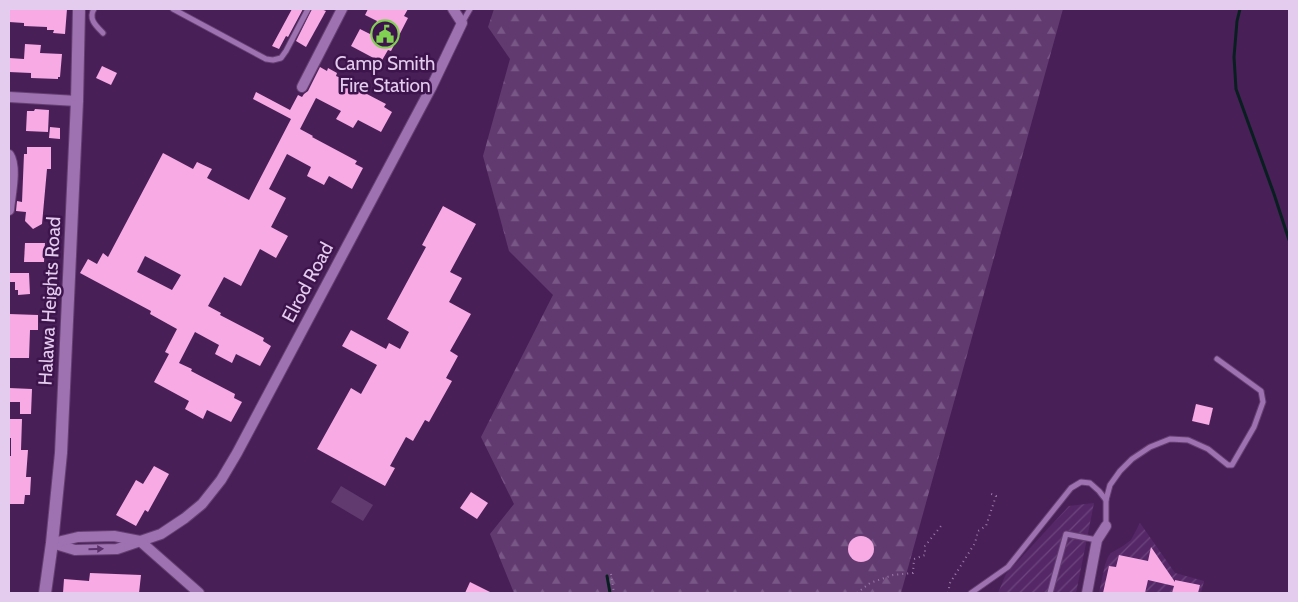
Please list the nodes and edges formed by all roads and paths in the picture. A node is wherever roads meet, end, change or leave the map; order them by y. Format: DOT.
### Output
graph roads {
  1 [pos="79,9"];
  2 [pos="94,9"];
  3 [pos="172,9"];
  4 [pos="308,9"];
  5 [pos="342,9"];
  6 [pos="454,9"];
  7 [pos="470,9"];
  8 [pos="462,23"];
  9 [pos="103,33"];
  10 [pos="302,87"];
  11 [pos="9,97"];
  12 [pos="77,101"];
  13 [pos="9,155"];
  14 [pos="9,210"];
  15 [pos="1217,359"];
  16 [pos="989,493"];
  17 [pos="1106,500"];
  18 [pos="941,526"];
  19 [pos="1106,526"];
  20 [pos="1097,540"];
  21 [pos="140,541"];
  22 [pos="52,543"];
  23 [pos="611,574"];
  24 [pos="45,593"];
  25 [pos="199,593"];
  26 [pos="614,593"];
  27 [pos="857,593"];
  28 [pos="948,593"];
  29 [pos="971,593"];
  30 [pos="1050,593"];
  31 [pos="1087,593"];
  1 -- 12 [label="street, Halawa Heights Road"];
  2 -- 9 [label="lane"];
  3 -- 4 [label="lane"];
  5 -- 10 [label="street"];
  6 -- 8 [label="street"];
  7 -- 8 [label="lane"];
  8 -- 21 [label="street, Elrod Road"];
  11 -- 12 [label="street"];
  12 -- 22 [label="street, Halawa Heights Road"];
  13 -- 14 [label="street"];
  15 -- 17 [label="lane"];
  16 -- 28 [label="path"];
  17 -- 19 [label="lane"];
  17 -- 29 [label="lane"];
  18 -- 27 [label="path"];
  19 -- 20 [label="street"];
  20 -- 30 [label="lane"];
  20 -- 31 [label="street"];
  21 -- 22 [label="street"];
  21 -- 25 [label="street"];
  22 -- 24 [label="street, Halawa Heights Road"];
  23 -- 26 [label="path"];
}
